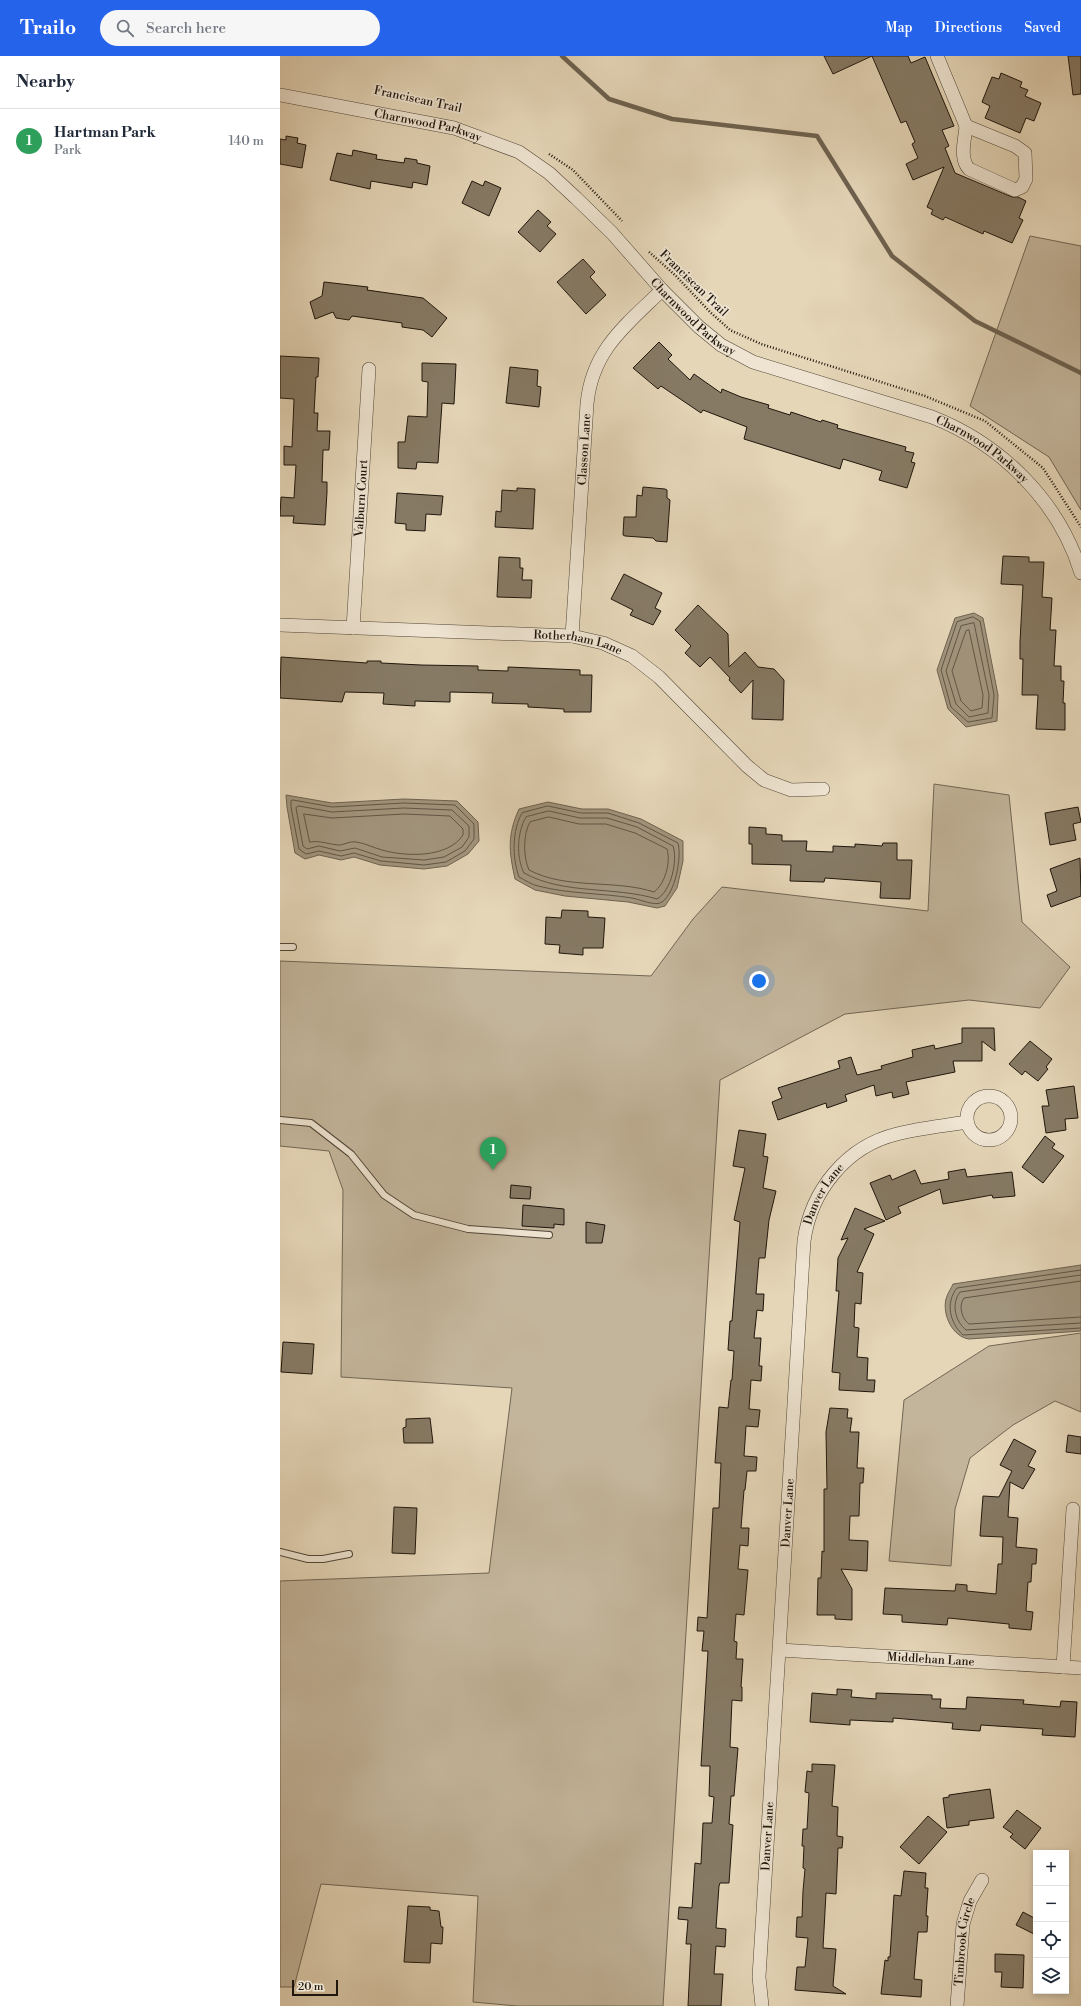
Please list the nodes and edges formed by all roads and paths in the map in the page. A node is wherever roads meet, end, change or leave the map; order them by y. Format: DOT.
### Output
graph roads {
  1 [pos="937,56"];
  2 [pos="280,95"];
  3 [pos="966,126"];
  4 [pos="548,153"];
  5 [pos="626,226"];
  6 [pos="645,249"];
  7 [pos="662,290"];
  8 [pos="368,369"];
  9 [pos="1081,527"];
  10 [pos="1081,573"];
  11 [pos="280,625"];
  12 [pos="353,628"];
  13 [pos="572,636"];
  14 [pos="823,789"];
  15 [pos="280,947"];
  16 [pos="293,947"];
  17 [pos="280,1120"];
  18 [pos="967,1122"];
  19 [pos="549,1235"];
  20 [pos="1073,1509"];
  21 [pos="280,1552"];
  22 [pos="349,1554"];
  23 [pos="780,1650"];
  24 [pos="1063,1667"];
  25 [pos="1081,1668"];
  26 [pos="982,1880"];
  27 [pos="762,2006"];
  28 [pos="956,2006"];
  1 -- 3 [label="street"];
  2 -- 7 [label="street, Charnwood Parkway"];
  3 -- 3 [label="street"];
  4 -- 5 [label="path"];
  6 -- 9 [label="path, Franciscan Trail"];
  7 -- 10 [label="street, Charnwood Parkway"];
  7 -- 13 [label="street, Classon Lane"];
  8 -- 12 [label="street, Valburn Court"];
  11 -- 12 [label="street, Rotherham Lane"];
  12 -- 13 [label="street, Rotherham Lane"];
  13 -- 14 [label="street, Rotherham Lane"];
  15 -- 16 [label="lane"];
  17 -- 19 [label="lane"];
  18 -- 23 [label="street, Danver Lane"];
  20 -- 24 [label="street"];
  21 -- 22 [label="lane"];
  23 -- 24 [label="street, Middlehan Lane"];
  23 -- 27 [label="street, Danver Lane"];
  24 -- 25 [label="street, Middlehan Lane"];
  26 -- 28 [label="street, Timbrook Circle"];
}
